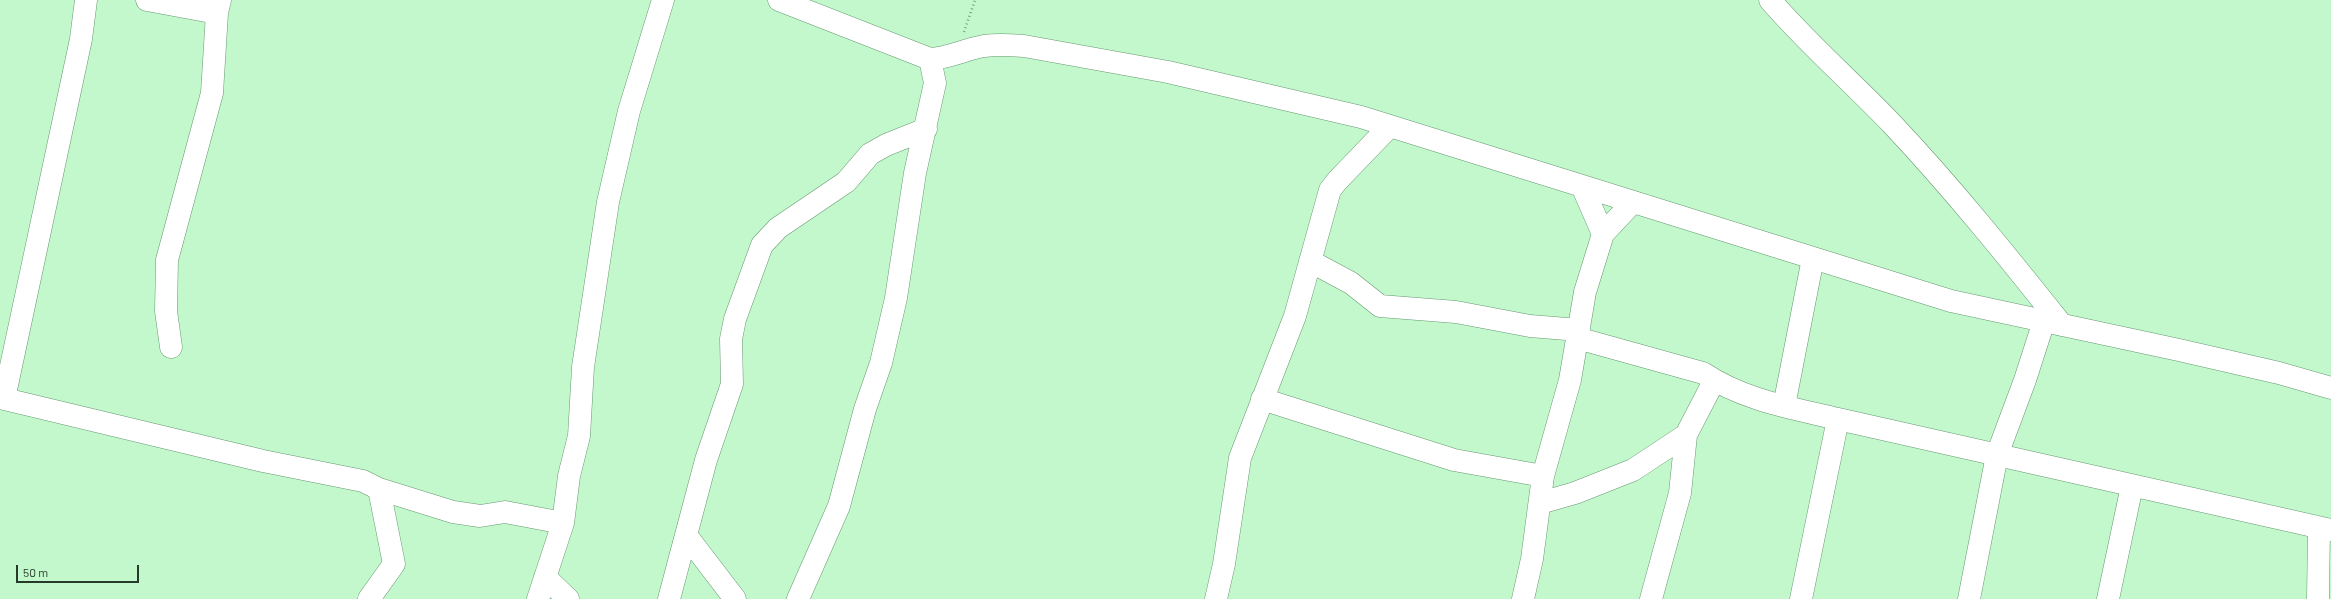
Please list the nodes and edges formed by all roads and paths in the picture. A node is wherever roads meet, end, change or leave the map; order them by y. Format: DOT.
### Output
graph roads {
  1 [pos="86,0"];
  2 [pos="147,0"];
  3 [pos="663,0"];
  4 [pos="779,0"];
  5 [pos="975,0"];
  6 [pos="1770,0"];
  7 [pos="219,7"];
  8 [pos="958,52"];
  9 [pos="930,59"];
  10 [pos="1389,127"];
  11 [pos="926,129"];
  12 [pos="1582,186"];
  13 [pos="1633,202"];
  14 [pos="1603,234"];
  15 [pos="1813,258"];
  16 [pos="1310,261"];
  17 [pos="2053,323"];
  18 [pos="1578,334"];
  19 [pos="171,347"];
  20 [pos="1714,381"];
  21 [pos="2331,388"];
  22 [pos="2,398"];
  23 [pos="1262,399"];
  24 [pos="1784,406"];
  25 [pos="1838,419"];
  26 [pos="1686,435"];
  27 [pos="1997,455"];
  28 [pos="1543,476"];
  29 [pos="2132,486"];
  30 [pos="379,489"];
  31 [pos="1540,503"];
  32 [pos="563,523"];
  33 [pos="2325,529"];
  34 [pos="686,535"];
  35 [pos="545,577"];
  36 [pos="369,599"];
  37 [pos="538,599"];
  38 [pos="568,599"];
  39 [pos="669,599"];
  40 [pos="735,599"];
  41 [pos="798,599"];
  42 [pos="1216,599"];
  43 [pos="1523,599"];
  44 [pos="1651,599"];
  45 [pos="1801,599"];
  46 [pos="1970,599"];
  47 [pos="2108,599"];
  48 [pos="2318,599"];
  1 -- 22 [label="street"];
  2 -- 7 [label="street"];
  3 -- 32 [label="street"];
  4 -- 9 [label="street"];
  5 -- 8 [label="path"];
  6 -- 17 [label="street"];
  7 -- 19 [label="street"];
  8 -- 9 [label="street"];
  8 -- 10 [label="street"];
  9 -- 11 [label="street"];
  10 -- 12 [label="street"];
  10 -- 16 [label="street"];
  11 -- 34 [label="street"];
  11 -- 41 [label="street"];
  12 -- 13 [label="street"];
  12 -- 14 [label="street"];
  13 -- 14 [label="street"];
  13 -- 15 [label="street"];
  14 -- 18 [label="street"];
  15 -- 17 [label="street"];
  15 -- 24 [label="street"];
  16 -- 18 [label="street"];
  16 -- 23 [label="street"];
  17 -- 21 [label="street"];
  17 -- 27 [label="street"];
  18 -- 20 [label="street"];
  18 -- 28 [label="street"];
  20 -- 24 [label="street"];
  20 -- 26 [label="street"];
  22 -- 30 [label="street"];
  23 -- 28 [label="street"];
  23 -- 42 [label="street"];
  24 -- 25 [label="street"];
  25 -- 27 [label="street"];
  25 -- 45 [label="street"];
  26 -- 31 [label="street"];
  26 -- 44 [label="street"];
  27 -- 29 [label="street"];
  27 -- 46 [label="street"];
  28 -- 31 [label="street"];
  29 -- 33 [label="street"];
  29 -- 47 [label="street"];
  30 -- 32 [label="street"];
  30 -- 36 [label="street"];
  31 -- 43 [label="street"];
  32 -- 35 [label="street"];
  33 -- 48 [label="street"];
  34 -- 39 [label="street"];
  34 -- 40 [label="street"];
  35 -- 37 [label="street"];
  35 -- 38 [label="street"];
}
